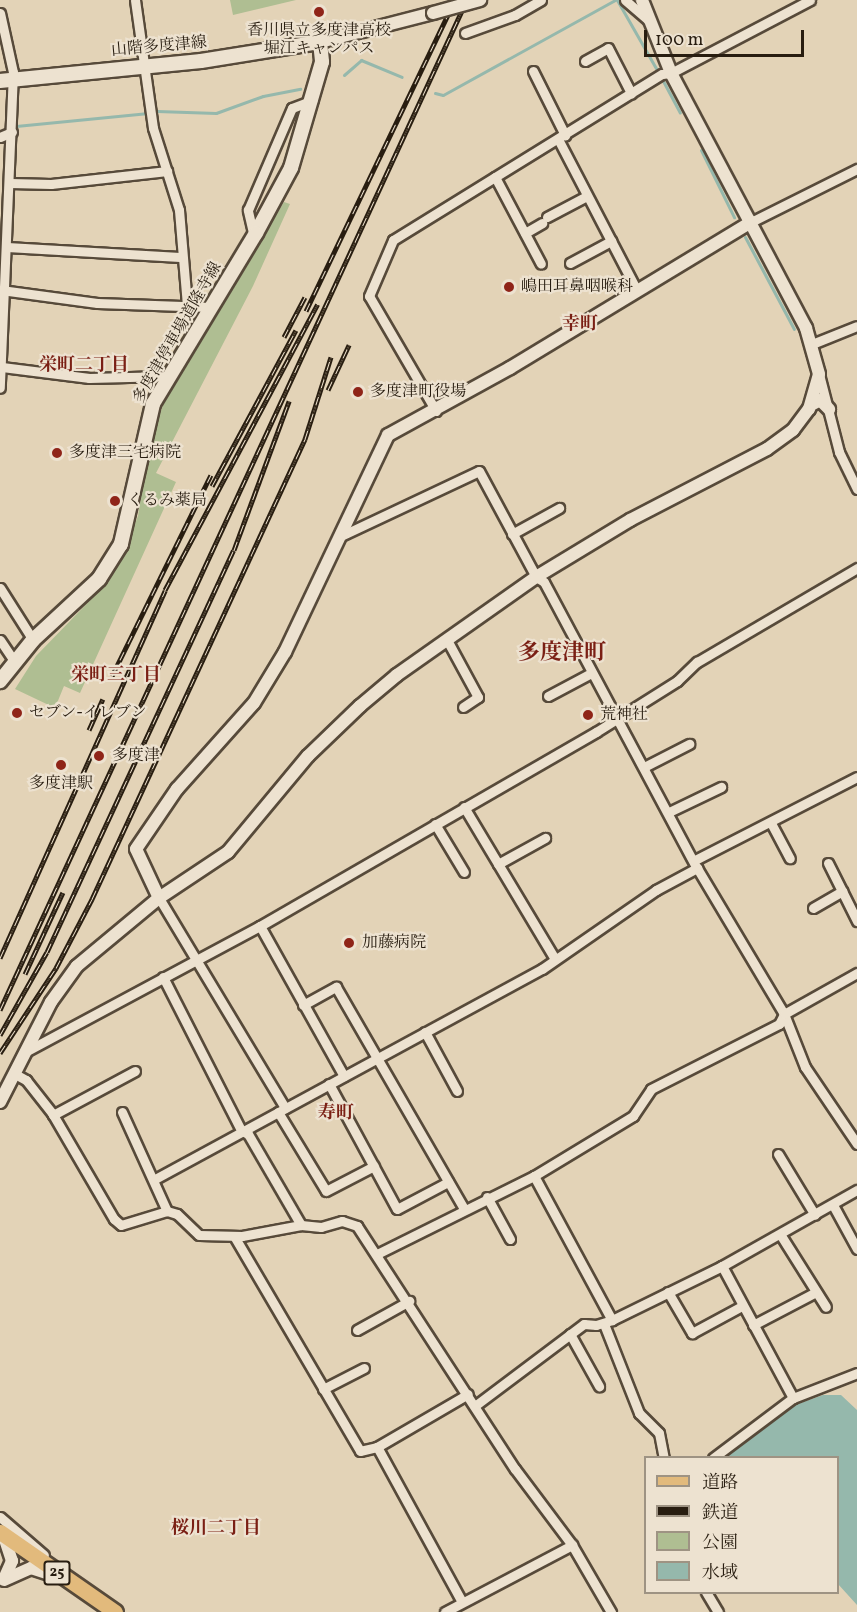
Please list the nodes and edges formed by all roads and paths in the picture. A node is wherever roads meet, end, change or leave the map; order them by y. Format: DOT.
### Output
graph roads {
  1 [pos="135,0"];
  2 [pos="480,0"];
  3 [pos="541,0"];
  4 [pos="625,0"];
  5 [pos="642,0"];
  6 [pos="810,0"];
  7 [pos="0,13"];
  8 [pos="648,20"];
  9 [pos="465,33"];
  10 [pos="320,42"];
  11 [pos="585,61"];
  12 [pos="147,64"];
  13 [pos="533,71"];
  14 [pos="671,73"];
  15 [pos="6,81"];
  16 [pos="631,93"];
  17 [pos="313,100"];
  18 [pos="12,132"];
  19 [pos="0,137"];
  20 [pos="561,137"];
  21 [pos="857,170"];
  22 [pos="167,171"];
  23 [pos="495,177"];
  24 [pos="10,183"];
  25 [pos="587,196"];
  26 [pos="751,222"];
  27 [pos="525,233"];
  28 [pos="254,237"];
  29 [pos="611,241"];
  30 [pos="5,253"];
  31 [pos="180,258"];
  32 [pos="570,263"];
  33 [pos="541,264"];
  34 [pos="2,290"];
  35 [pos="637,291"];
  36 [pos="187,305"];
  37 [pos="211,307"];
  38 [pos="857,326"];
  39 [pos="812,344"];
  40 [pos="2,367"];
  41 [pos="819,374"];
  42 [pos="169,376"];
  43 [pos="0,388"];
  44 [pos="811,405"];
  45 [pos="829,409"];
  46 [pos="436,411"];
  47 [pos="857,489"];
  48 [pos="559,508"];
  49 [pos="512,534"];
  50 [pos="343,536"];
  51 [pos="857,568"];
  52 [pos="536,577"];
  53 [pos="0,588"];
  54 [pos="0,640"];
  55 [pos="33,640"];
  56 [pos="447,640"];
  57 [pos="14,661"];
  58 [pos="591,673"];
  59 [pos="0,681"];
  60 [pos="548,696"];
  61 [pos="463,707"];
  62 [pos="617,719"];
  63 [pos="689,744"];
  64 [pos="644,767"];
  65 [pos="857,777"];
  66 [pos="721,787"];
  67 [pos="464,807"];
  68 [pos="669,812"];
  69 [pos="771,823"];
  70 [pos="435,824"];
  71 [pos="545,837"];
  72 [pos="790,858"];
  73 [pos="828,863"];
  74 [pos="498,864"];
  75 [pos="696,864"];
  76 [pos="464,872"];
  77 [pos="842,891"];
  78 [pos="159,898"];
  79 [pos="813,908"];
  80 [pos="857,921"];
  81 [pos="260,926"];
  82 [pos="196,959"];
  83 [pos="555,959"];
  84 [pos="857,974"];
  85 [pos="163,977"];
  86 [pos="303,1005"];
  87 [pos="784,1014"];
  88 [pos="425,1032"];
  89 [pos="25,1052"];
  90 [pos="377,1058"];
  91 [pos="135,1071"];
  92 [pos="15,1074"];
  93 [pos="344,1076"];
  94 [pos="329,1084"];
  95 [pos="457,1091"];
  96 [pos="0,1102"];
  97 [pos="282,1110"];
  98 [pos="122,1112"];
  99 [pos="53,1115"];
  100 [pos="241,1130"];
  101 [pos="857,1144"];
  102 [pos="778,1154"];
  103 [pos="374,1166"];
  104 [pos="534,1176"];
  105 [pos="155,1179"];
  106 [pos="448,1182"];
  107 [pos="857,1190"];
  108 [pos="487,1197"];
  109 [pos="833,1205"];
  110 [pos="464,1209"];
  111 [pos="167,1211"];
  112 [pos="815,1215"];
  113 [pos="301,1225"];
  114 [pos="780,1234"];
  115 [pos="234,1236"];
  116 [pos="510,1239"];
  117 [pos="857,1249"];
  118 [pos="379,1253"];
  119 [pos="722,1266"];
  120 [pos="668,1292"];
  121 [pos="814,1293"];
  122 [pos="409,1301"];
  123 [pos="742,1306"];
  124 [pos="826,1307"];
  125 [pos="608,1322"];
  126 [pos="753,1325"];
  127 [pos="357,1330"];
  128 [pos="570,1334"];
  129 [pos="364,1368"];
  130 [pos="857,1373"];
  131 [pos="599,1386"];
  132 [pos="323,1389"];
  133 [pos="468,1394"];
  134 [pos="793,1398"];
  135 [pos="476,1406"];
  136 [pos="377,1447"];
  137 [pos="664,1456"];
  138 [pos="716,1456"];
  139 [pos="0,1517"];
  140 [pos="2,1534"];
  141 [pos="572,1545"];
  142 [pos="2,1580"];
  143 [pos="72,1583"];
  144 [pos="706,1594"];
  145 [pos="462,1602"];
  146 [pos="115,1612"];
  147 [pos="445,1612"];
  148 [pos="611,1612"];
  149 [pos="717,1612"];
  1 -- 12 [label="street"];
  2 -- 10 [label="street, bridge"];
  3 -- 9 [label="street"];
  4 -- 8 [label="street"];
  5 -- 8 [label="street"];
  6 -- 14 [label="street"];
  7 -- 15 [label="street"];
  8 -- 14 [label="street"];
  10 -- 12 [label="main road, 山階多度津線"];
  10 -- 17 [label="main road, 多度津停車場道隆寺線"];
  11 -- 16 [label="street"];
  12 -- 15 [label="main road, 山階多度津線"];
  12 -- 22 [label="street"];
  13 -- 20 [label="street"];
  14 -- 16 [label="street"];
  14 -- 26 [label="street"];
  15 -- 18 [label="street"];
  16 -- 20 [label="street"];
  17 -- 28 [label="main road, 多度津停車場道隆寺線"];
  17 -- 28 [label="street"];
  18 -- 19 [label="street"];
  18 -- 24 [label="street"];
  20 -- 23 [label="street"];
  20 -- 25 [label="street"];
  21 -- 26 [label="street"];
  22 -- 24 [label="street"];
  22 -- 31 [label="street"];
  23 -- 27 [label="street"];
  23 -- 46 [label="street"];
  24 -- 30 [label="street"];
  25 -- 27 [label="street"];
  25 -- 29 [label="street"];
  26 -- 35 [label="street"];
  26 -- 39 [label="street"];
  27 -- 33 [label="street"];
  28 -- 37 [label="main road, 多度津停車場道隆寺線"];
  29 -- 32 [label="street"];
  29 -- 35 [label="street"];
  30 -- 31 [label="street"];
  30 -- 34 [label="street"];
  31 -- 36 [label="street"];
  34 -- 36 [label="street"];
  34 -- 40 [label="street"];
  35 -- 46 [label="street"];
  36 -- 37 [label="street"];
  37 -- 42 [label="main road, 多度津停車場道隆寺線"];
  38 -- 39 [label="street"];
  39 -- 41 [label="street"];
  40 -- 42 [label="street"];
  40 -- 43 [label="street"];
  41 -- 44 [label="street"];
  41 -- 45 [label="street"];
  42 -- 55 [label="main road, 多度津停車場道隆寺線"];
  44 -- 45 [label="street"];
  44 -- 52 [label="street"];
  45 -- 47 [label="street"];
  46 -- 50 [label="street"];
  48 -- 49 [label="street"];
  49 -- 50 [label="street"];
  49 -- 52 [label="street"];
  50 -- 78 [label="street"];
  51 -- 62 [label="street"];
  52 -- 56 [label="street"];
  52 -- 58 [label="street"];
  53 -- 55 [label="street"];
  54 -- 57 [label="street"];
  55 -- 57 [label="main road, 多度津停車場道隆寺線"];
  56 -- 61 [label="street"];
  56 -- 78 [label="street"];
  57 -- 59 [label="main road, 多度津停車場道隆寺線"];
  58 -- 60 [label="street"];
  58 -- 62 [label="street"];
  62 -- 64 [label="street"];
  62 -- 67 [label="street"];
  63 -- 64 [label="street"];
  64 -- 68 [label="street"];
  65 -- 69 [label="street"];
  66 -- 68 [label="street"];
  67 -- 70 [label="street"];
  67 -- 74 [label="street"];
  68 -- 75 [label="street"];
  69 -- 72 [label="street"];
  69 -- 75 [label="street"];
  70 -- 76 [label="street"];
  70 -- 81 [label="street"];
  71 -- 74 [label="street"];
  73 -- 77 [label="street"];
  74 -- 83 [label="street"];
  75 -- 83 [label="street"];
  75 -- 87 [label="street"];
  77 -- 79 [label="street"];
  77 -- 80 [label="street"];
  78 -- 82 [label="street"];
  78 -- 89 [label="street"];
  81 -- 82 [label="street"];
  81 -- 86 [label="street"];
  82 -- 85 [label="street"];
  82 -- 97 [label="street"];
  83 -- 88 [label="street"];
  84 -- 87 [label="street"];
  85 -- 89 [label="street"];
  85 -- 100 [label="street"];
  86 -- 90 [label="street"];
  86 -- 93 [label="street"];
  87 -- 101 [label="street"];
  87 -- 104 [label="street"];
  88 -- 90 [label="street"];
  88 -- 95 [label="street"];
  89 -- 92 [label="street"];
  90 -- 93 [label="street"];
  90 -- 106 [label="street"];
  91 -- 99 [label="street"];
  92 -- 96 [label="street"];
  92 -- 99 [label="street"];
  93 -- 94 [label="street"];
  94 -- 97 [label="street"];
  94 -- 103 [label="street"];
  97 -- 100 [label="street"];
  97 -- 103 [label="street"];
  98 -- 105 [label="street"];
  99 -- 111 [label="street"];
  100 -- 105 [label="street"];
  100 -- 113 [label="street"];
  102 -- 112 [label="street"];
  103 -- 106 [label="street"];
  104 -- 108 [label="street"];
  104 -- 125 [label="street"];
  105 -- 111 [label="street"];
  106 -- 110 [label="street"];
  107 -- 109 [label="street"];
  108 -- 110 [label="street"];
  108 -- 116 [label="street"];
  109 -- 112 [label="street"];
  109 -- 117 [label="street"];
  110 -- 118 [label="street"];
  111 -- 115 [label="street"];
  112 -- 114 [label="street"];
  113 -- 115 [label="street"];
  113 -- 118 [label="street"];
  114 -- 119 [label="street"];
  114 -- 121 [label="street"];
  115 -- 132 [label="street"];
  118 -- 122 [label="street"];
  119 -- 120 [label="street"];
  119 -- 123 [label="street"];
  120 -- 123 [label="street"];
  120 -- 125 [label="street"];
  121 -- 124 [label="street"];
  121 -- 126 [label="street"];
  122 -- 127 [label="street"];
  122 -- 133 [label="street"];
  123 -- 126 [label="street"];
  125 -- 128 [label="street"];
  125 -- 137 [label="street"];
  126 -- 134 [label="street"];
  128 -- 131 [label="street"];
  128 -- 135 [label="street"];
  129 -- 132 [label="street"];
  130 -- 134 [label="street"];
  132 -- 136 [label="street"];
  133 -- 135 [label="street"];
  133 -- 136 [label="street"];
  134 -- 138 [label="street"];
  135 -- 141 [label="street"];
  136 -- 145 [label="street"];
  139 -- 143 [label="street"];
  140 -- 142 [label="street"];
  140 -- 143 [label="main road, 25"];
  141 -- 145 [label="street"];
  141 -- 148 [label="street"];
  142 -- 143 [label="street"];
  143 -- 146 [label="main road, 25"];
  144 -- 149 [label="street"];
  145 -- 147 [label="street"];
}
